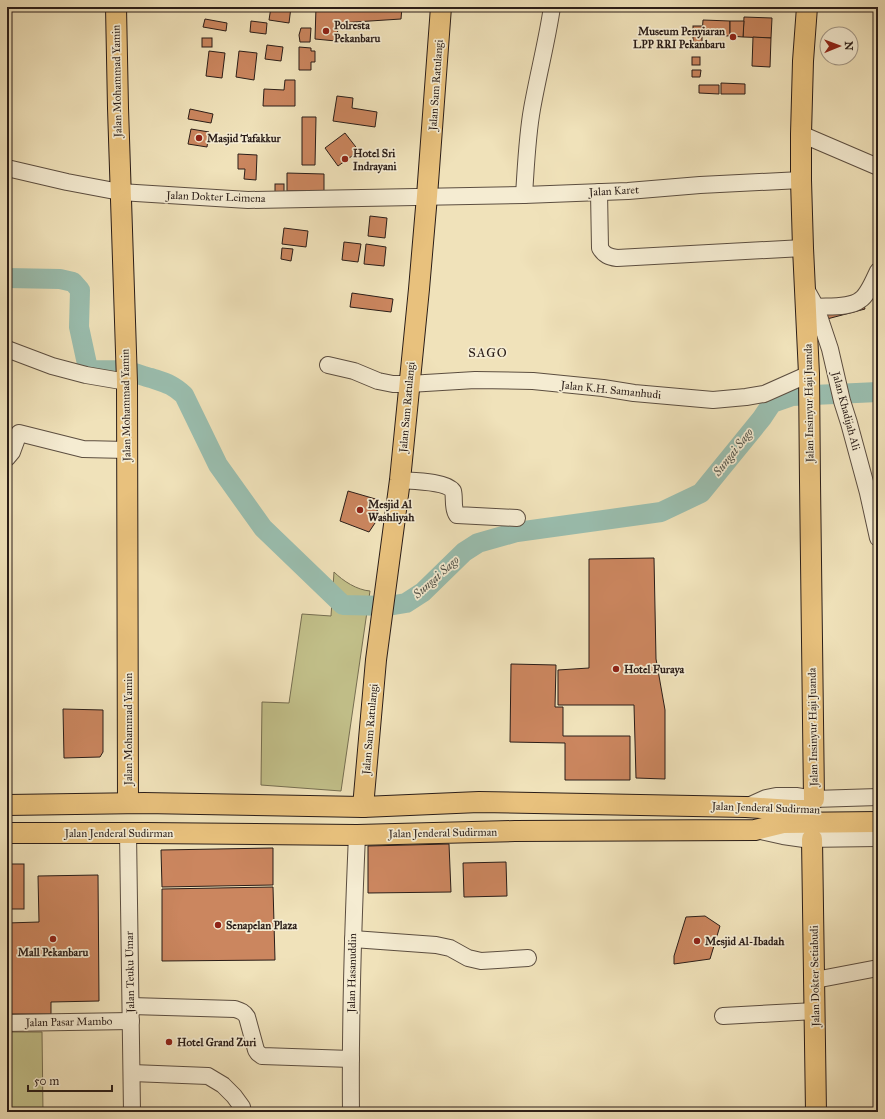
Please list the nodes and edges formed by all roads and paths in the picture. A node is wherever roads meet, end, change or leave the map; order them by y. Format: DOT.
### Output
graph roads {
  1 [pos="116,7"];
  2 [pos="441,7"];
  3 [pos="552,7"];
  4 [pos="807,7"];
  5 [pos="801,134"];
  6 [pos="878,167"];
  7 [pos="8,172"];
  8 [pos="801,180"];
  9 [pos="120,192"];
  10 [pos="599,192"];
  11 [pos="524,195"];
  12 [pos="428,196"];
  13 [pos="803,248"];
  14 [pos="878,271"];
  15 [pos="805,287"];
  16 [pos="816,307"];
  17 [pos="7,349"];
  18 [pos="328,365"];
  19 [pos="126,374"];
  20 [pos="408,384"];
  21 [pos="809,390"];
  22 [pos="127,450"];
  23 [pos="7,458"];
  24 [pos="400,480"];
  25 [pos="517,518"];
  26 [pos="878,538"];
  27 [pos="878,797"];
  28 [pos="814,799"];
  29 [pos="92,803"];
  30 [pos="136,803"];
  31 [pos="7,805"];
  32 [pos="363,807"];
  33 [pos="746,807"];
  34 [pos="878,809"];
  35 [pos="787,816"];
  36 [pos="878,822"];
  37 [pos="755,830"];
  38 [pos="7,833"];
  39 [pos="94,833"];
  40 [pos="137,833"];
  41 [pos="357,835"];
  42 [pos="878,838"];
  43 [pos="812,839"];
  44 [pos="353,939"];
  45 [pos="528,958"];
  46 [pos="878,968"];
  47 [pos="815,980"];
  48 [pos="815,1011"];
  49 [pos="131,1014"];
  50 [pos="723,1016"];
  51 [pos="7,1023"];
  52 [pos="351,1059"];
  53 [pos="132,1073"];
  54 [pos="132,1112"];
  55 [pos="243,1112"];
  56 [pos="351,1112"];
  57 [pos="816,1112"];
  1 -- 9 [label="main road, Jalan Mohammad Yamin"];
  2 -- 12 [label="main road, Jalan Sam Ratulangi"];
  3 -- 11 [label="street"];
  4 -- 5 [label="main road, Jalan Insinyur Haji Juanda"];
  5 -- 6 [label="street"];
  5 -- 8 [label="main road, Jalan Insinyur Haji Juanda"];
  7 -- 9 [label="street, Jalan Dokter Leimena"];
  8 -- 10 [label="street, Jalan Karet"];
  8 -- 13 [label="main road, Jalan Insinyur Haji Juanda"];
  9 -- 12 [label="street, Jalan Dokter Leimena"];
  9 -- 19 [label="main road, Jalan Mohammad Yamin"];
  10 -- 11 [label="street, Jalan Karet"];
  10 -- 13 [label="street"];
  11 -- 12 [label="street, Jalan Karet"];
  12 -- 20 [label="main road, Jalan Sam Ratulangi"];
  13 -- 15 [label="main road, Jalan Insinyur Haji Juanda"];
  14 -- 16 [label="street"];
  15 -- 16 [label="street, Jalan Khadijah Ali"];
  15 -- 21 [label="main road, Jalan Insinyur Haji Juanda"];
  16 -- 26 [label="street, Jalan Khadijah Ali"];
  17 -- 19 [label="street"];
  18 -- 20 [label="street, Jalan K.H. Samanhudi"];
  19 -- 22 [label="main road, Jalan Mohammad Yamin"];
  20 -- 21 [label="street, Jalan K.H. Samanhudi"];
  20 -- 24 [label="main road, Jalan Sam Ratulangi"];
  21 -- 28 [label="main road, Jalan Insinyur Haji Juanda"];
  22 -- 23 [label="street"];
  22 -- 30 [label="main road, Jalan Mohammad Yamin"];
  24 -- 25 [label="street"];
  24 -- 32 [label="main road, Jalan Sam Ratulangi"];
  27 -- 28 [label="street"];
  28 -- 33 [label="street"];
  29 -- 30 [label="main road, Jalan Jenderal Sudirman"];
  29 -- 31 [label="main road, Jalan Jenderal Sudirman"];
  29 -- 39 [label="main road"];
  30 -- 32 [label="main road, Jalan Jenderal Sudirman"];
  30 -- 40 [label="main road"];
  32 -- 33 [label="main road, Jalan Jenderal Sudirman"];
  33 -- 35 [label="main road, Jalan Jenderal Sudirman"];
  34 -- 35 [label="main road, Jalan Jenderal Sudirman"];
  35 -- 36 [label="main road, Jalan Jenderal Sudirman"];
  35 -- 37 [label="main road, Jalan Jenderal Sudirman"];
  37 -- 41 [label="main road, Jalan Jenderal Sudirman"];
  37 -- 43 [label="street"];
  38 -- 39 [label="main road, Jalan Jenderal Sudirman"];
  39 -- 40 [label="main road, Jalan Jenderal Sudirman"];
  40 -- 41 [label="main road, Jalan Jenderal Sudirman"];
  40 -- 49 [label="street, Jalan Teuku Umar"];
  41 -- 44 [label="street, Jalan Hasanuddin"];
  42 -- 43 [label="street"];
  43 -- 47 [label="main road, Jalan Dokter Setiabudi"];
  44 -- 45 [label="street"];
  44 -- 52 [label="street, Jalan Hasanuddin"];
  46 -- 47 [label="street"];
  47 -- 48 [label="main road, Jalan Dokter Setiabudi"];
  48 -- 50 [label="street"];
  48 -- 57 [label="main road, Jalan Dokter Setiabudi"];
  49 -- 51 [label="street, Jalan Pasar Mambo"];
  49 -- 52 [label="street, Jalan Pasar Mambo"];
  49 -- 53 [label="street, Jalan Teuku Umar"];
  52 -- 56 [label="street, Jalan Hasanuddin"];
  53 -- 54 [label="street, Jalan Teuku Umar"];
  53 -- 55 [label="street"];
}
